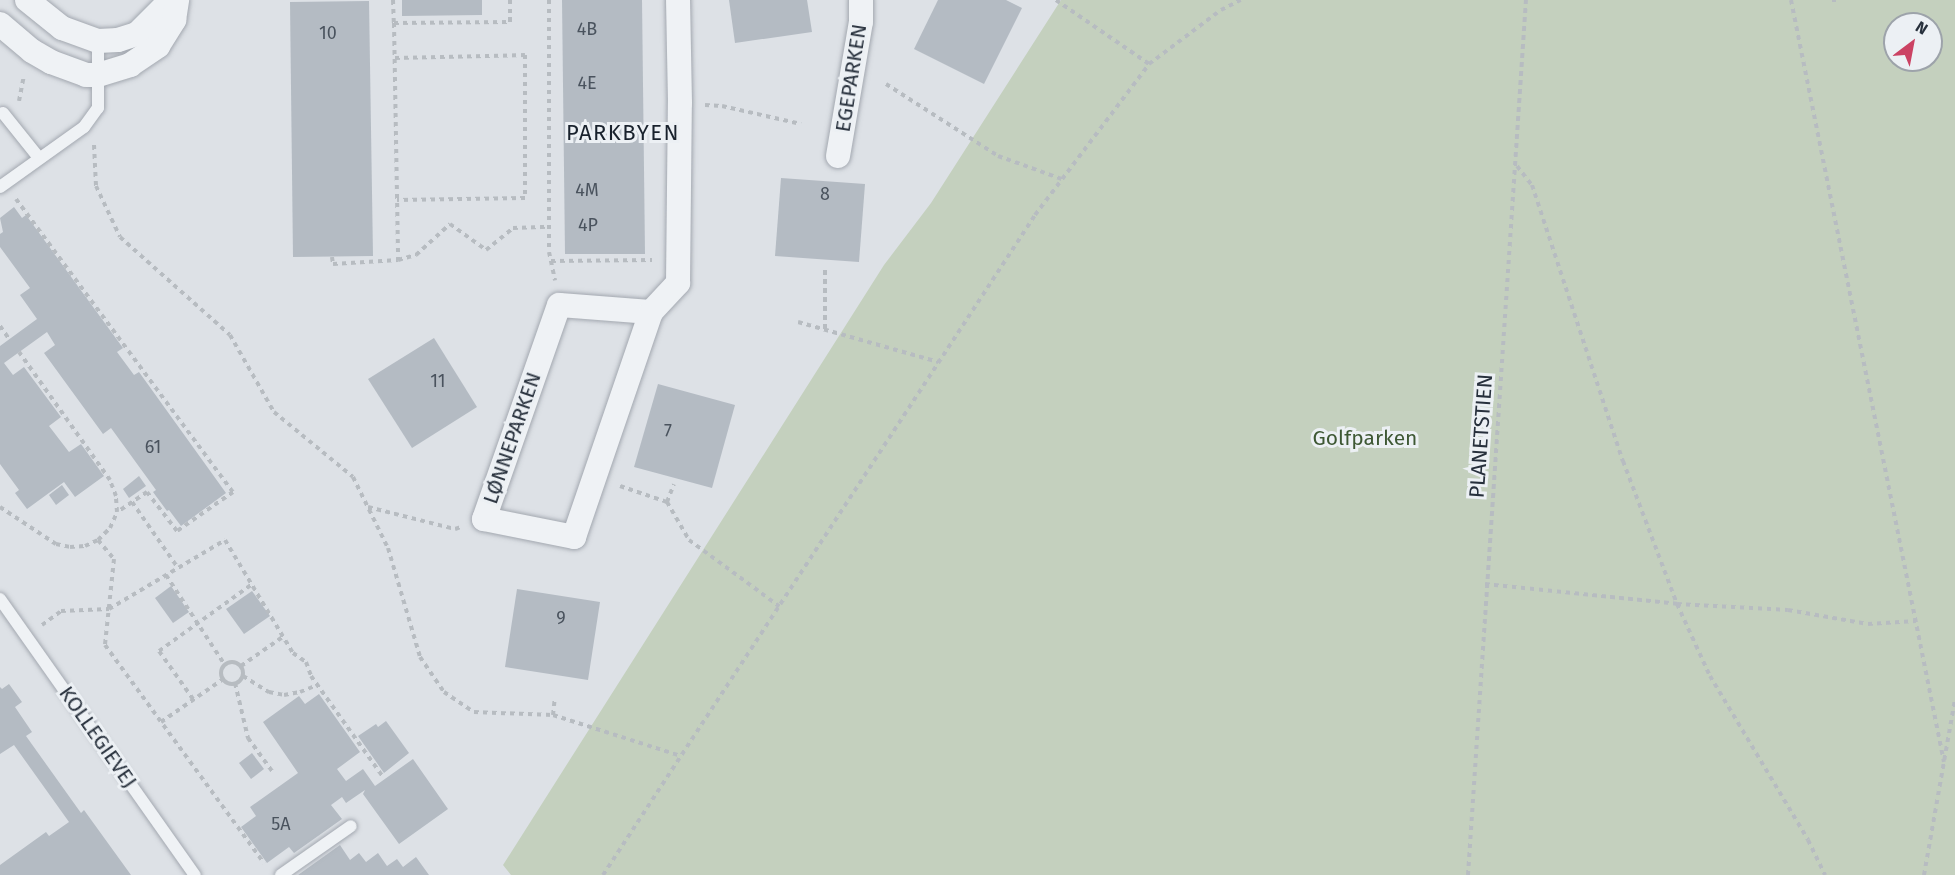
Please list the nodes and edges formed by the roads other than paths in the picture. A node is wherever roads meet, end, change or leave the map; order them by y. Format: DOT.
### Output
graph roads {
  1 [pos="27,0"];
  2 [pos="171,0"];
  3 [pos="177,0"];
  4 [pos="678,0"];
  5 [pos="861,0"];
  6 [pos="0,24"];
  7 [pos="98,41"];
  8 [pos="98,75"];
  9 [pos="3,113"];
  10 [pos="838,156"];
  11 [pos="39,158"];
  12 [pos="0,188"];
  13 [pos="651,312"];
  14 [pos="0,599"];
  15 [pos="351,826"];
  16 [pos="195,875"];
  17 [pos="281,875"];
  1 -- 7 [label="street"];
  2 -- 7 [label="street"];
  3 -- 8 [label="street"];
  4 -- 13 [label="street, LØNNEPARKEN"];
  5 -- 10 [label="street, EGEPARKEN"];
  6 -- 8 [label="street"];
  7 -- 8 [label="lane"];
  8 -- 11 [label="lane"];
  9 -- 11 [label="lane"];
  11 -- 12 [label="lane"];
  13 -- 13 [label="street, LØNNEPARKEN"];
  14 -- 16 [label="lane, KOLLEGIEVEJ"];
  15 -- 17 [label="lane"];
}
